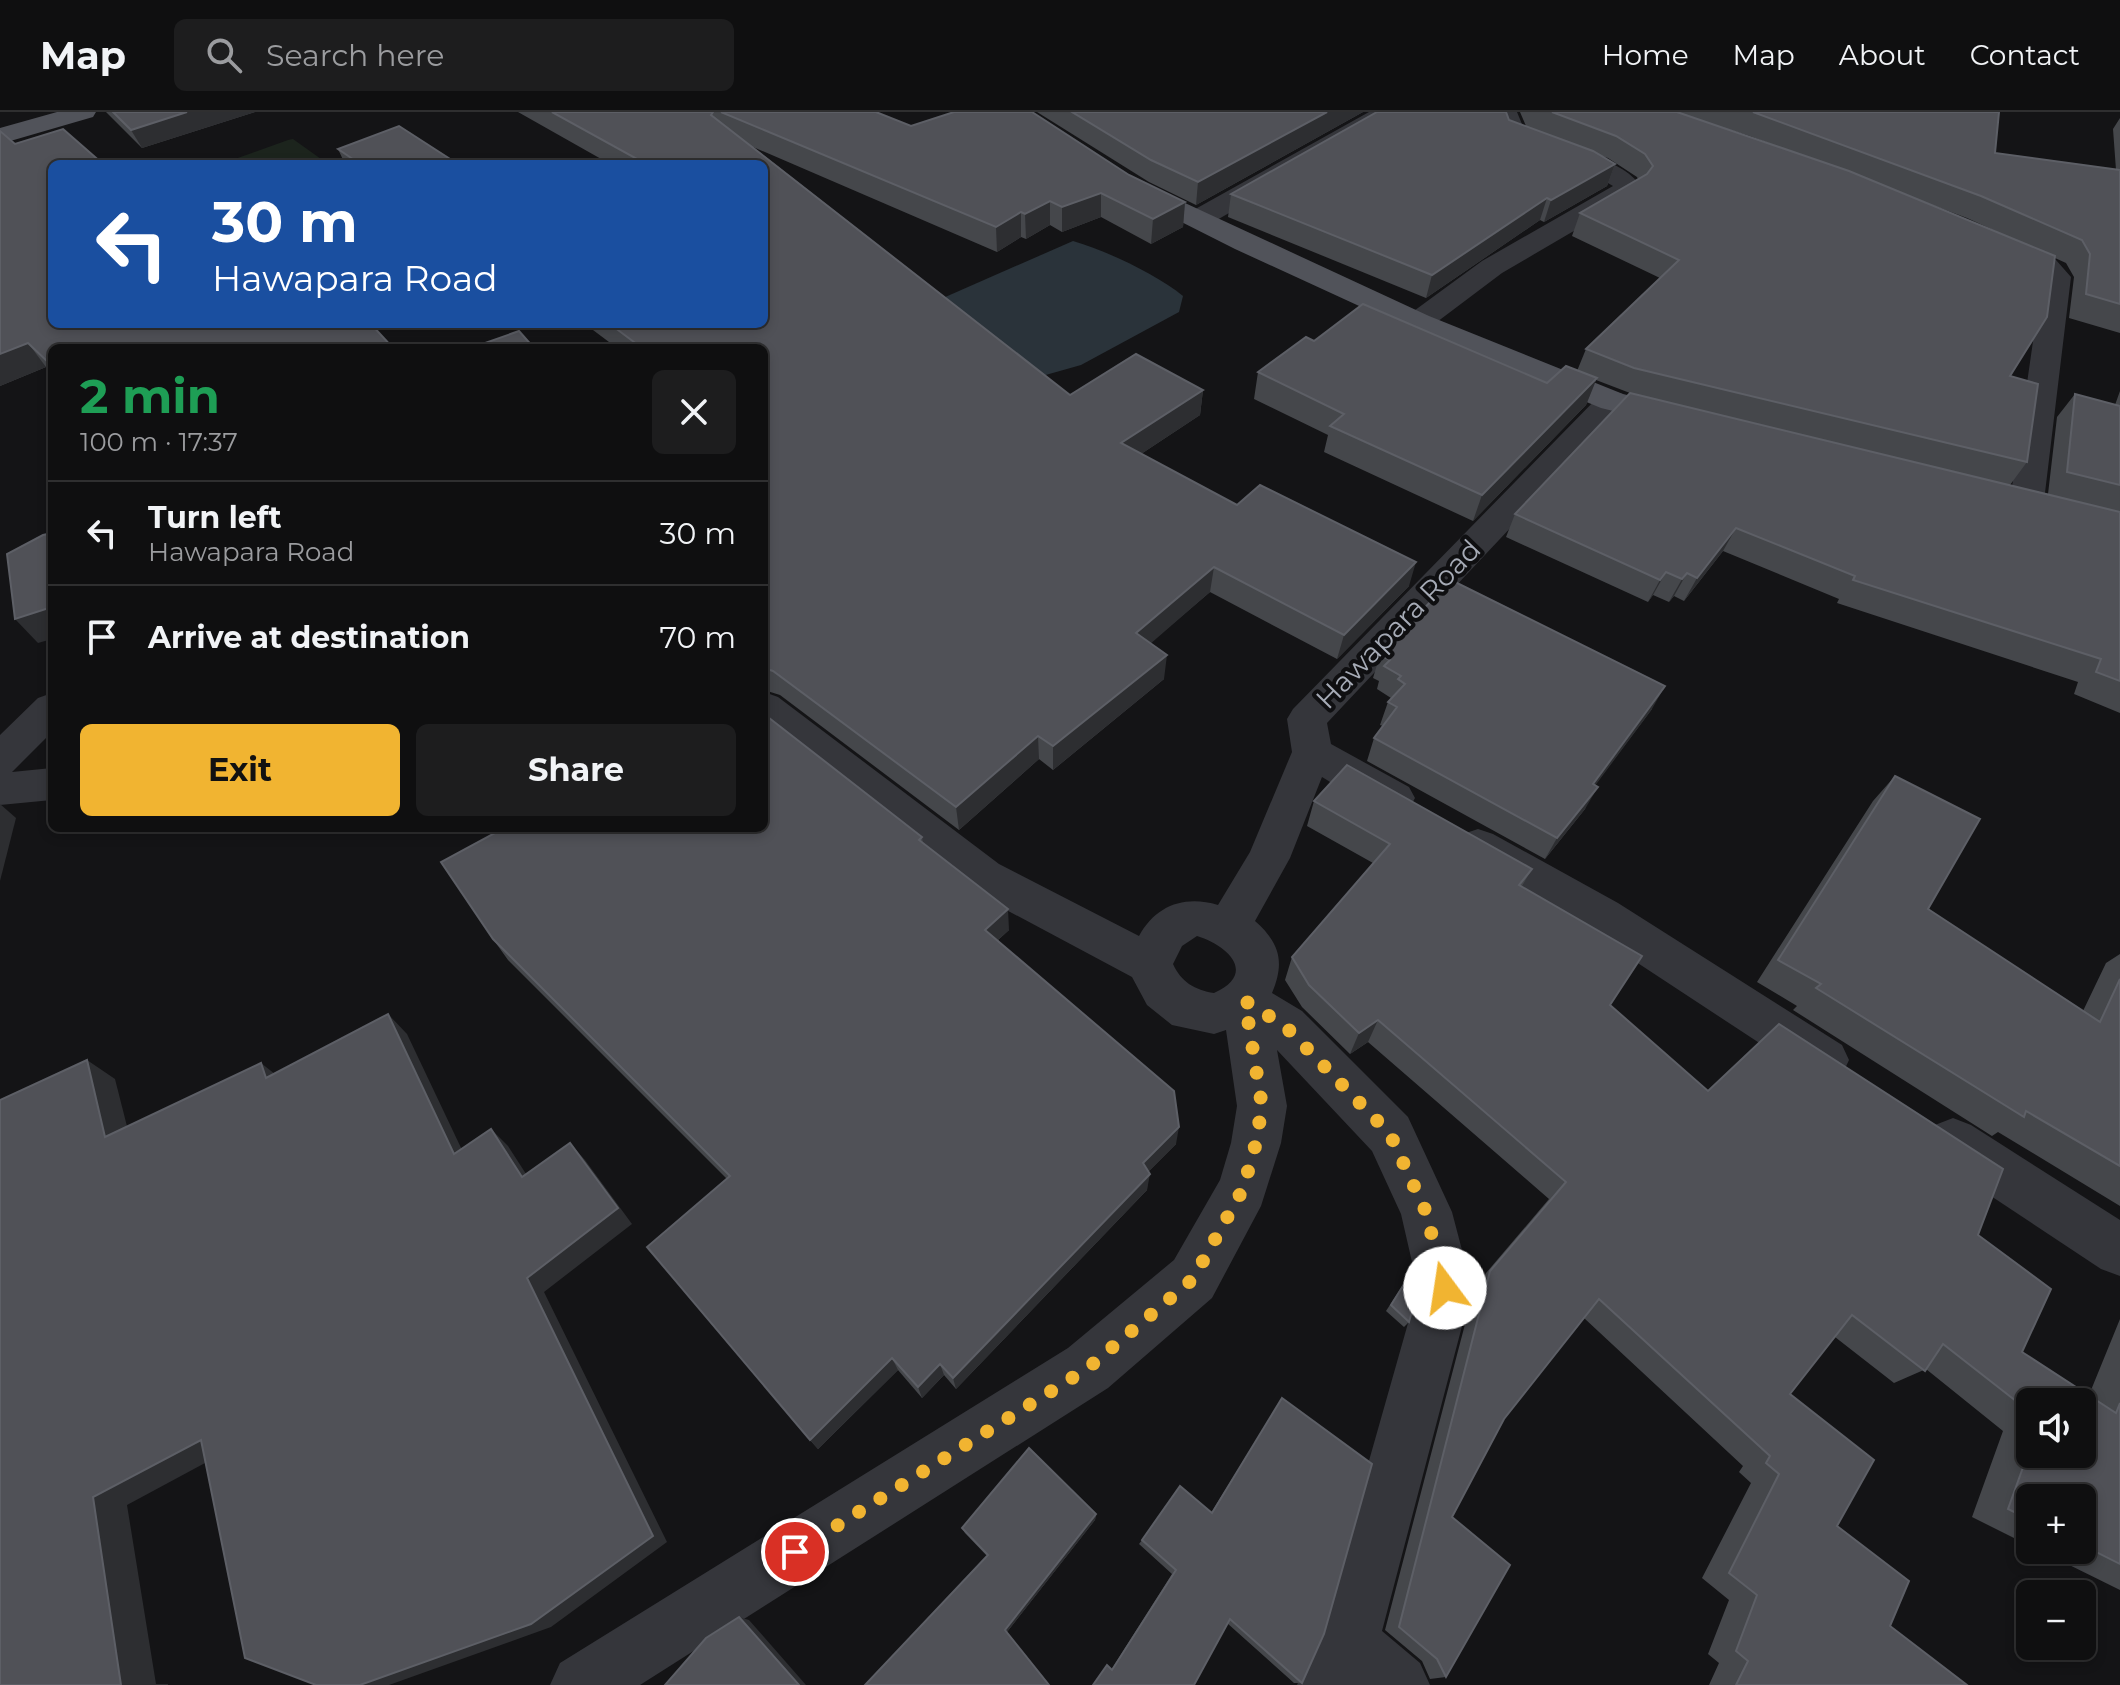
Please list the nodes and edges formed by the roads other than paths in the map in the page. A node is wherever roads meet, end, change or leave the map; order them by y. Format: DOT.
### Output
graph roads {
  1 [pos="19,112"];
  2 [pos="1387,112"];
  3 [pos="1505,112"];
  4 [pos="78,113"];
  5 [pos="0,117"];
  6 [pos="0,136"];
  7 [pos="1101,167"];
  8 [pos="1200,218"];
  9 [pos="1970,233"];
  10 [pos="1418,322"];
  11 [pos="1612,401"];
  12 [pos="1705,423"];
  13 [pos="1997,494"];
  14 [pos="2040,505"];
  15 [pos="768,710"];
  16 [pos="48,712"];
  17 [pos="1312,752"];
  18 [pos="0,760"];
  19 [pos="48,784"];
  20 [pos="0,789"];
  21 [pos="1230,924"];
  22 [pos="1150,964"];
  23 [pos="1245,1001"];
  24 [pos="1864,1085"];
  25 [pos="1917,1119"];
  26 [pos="2120,1250"];
  27 [pos="1338,1664"];
  28 [pos="582,1685"];
  29 [pos="1398,1685"];
  1 -- 5 [label="main road"];
  2 -- 8 [label="street"];
  3 -- 10 [label="street"];
  4 -- 6 [label="main road"];
  7 -- 8 [label="main road"];
  8 -- 10 [label="main road"];
  9 -- 14 [label="street"];
  10 -- 11 [label="main road"];
  11 -- 12 [label="main road"];
  11 -- 17 [label="street, Hawapara Road"];
  13 -- 14 [label="main road"];
  15 -- 22 [label="street"];
  16 -- 18 [label="street"];
  17 -- 21 [label="street, Hawapara Road"];
  17 -- 24 [label="street"];
  19 -- 20 [label="street"];
  21 -- 22 [label="street"];
  21 -- 23 [label="street"];
  22 -- 23 [label="street"];
  23 -- 27 [label="street"];
  23 -- 28 [label="street"];
  25 -- 26 [label="street"];
  27 -- 29 [label="street"];
}
